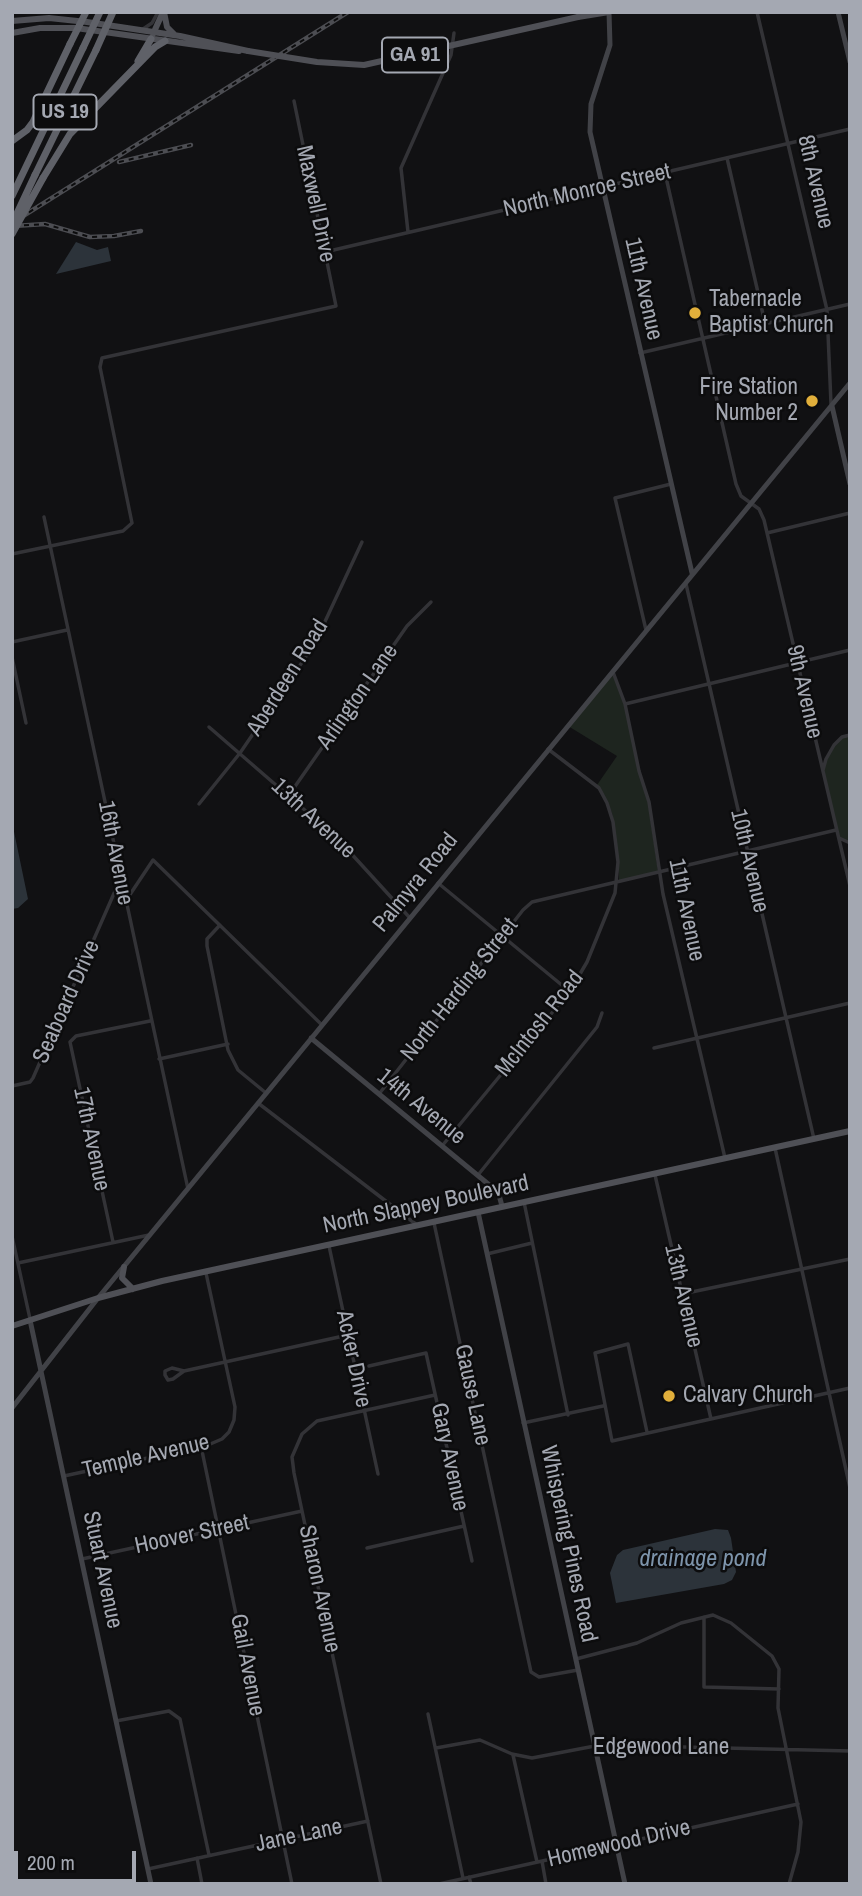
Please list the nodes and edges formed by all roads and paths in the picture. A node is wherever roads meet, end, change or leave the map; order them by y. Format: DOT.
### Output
graph roads {
  1 [pos="86,12"];
  2 [pos="100,12"];
  3 [pos="113,12"];
  4 [pos="161,12"];
  5 [pos="590,12"];
  6 [pos="609,12"];
  7 [pos="757,12"];
  8 [pos="838,12"];
  9 [pos="578,17"];
  10 [pos="12,21"];
  11 [pos="140,30"];
  12 [pos="12,33"];
  13 [pos="454,33"];
  14 [pos="153,36"];
  15 [pos="180,36"];
  16 [pos="165,41"];
  17 [pos="248,51"];
  18 [pos="850,62"];
  19 [pos="132,71"];
  20 [pos="294,101"];
  21 [pos="850,129"];
  22 [pos="12,141"];
  23 [pos="788,144"];
  24 [pos="727,158"];
  25 [pos="665,173"];
  26 [pos="39,176"];
  27 [pos="601,187"];
  28 [pos="13,193"];
  29 [pos="12,224"];
  30 [pos="408,233"];
  31 [pos="12,234"];
  32 [pos="325,252"];
  33 [pos="850,304"];
  34 [pos="827,310"];
  35 [pos="765,324"];
  36 [pos="704,339"];
  37 [pos="640,353"];
  38 [pos="850,383"];
  39 [pos="832,406"];
  40 [pos="671,484"];
  41 [pos="850,484"];
  42 [pos="751,502"];
  43 [pos="850,513"];
  44 [pos="44,517"];
  45 [pos="767,533"];
  46 [pos="362,542"];
  47 [pos="50,546"];
  48 [pos="12,554"];
  49 [pos="692,573"];
  50 [pos="685,582"];
  51 [pos="431,602"];
  52 [pos="67,630"];
  53 [pos="646,630"];
  54 [pos="12,642"];
  55 [pos="850,650"];
  56 [pos="12,657"];
  57 [pos="797,663"];
  58 [pos="613,671"];
  59 [pos="708,684"];
  60 [pos="625,704"];
  61 [pos="26,723"];
  62 [pos="209,727"];
  63 [pos="850,736"];
  64 [pos="548,749"];
  65 [pos="240,753"];
  66 [pos="822,772"];
  67 [pos="289,795"];
  68 [pos="199,804"];
  69 [pos="836,830"];
  70 [pos="838,838"];
  71 [pos="850,843"];
  72 [pos="747,851"];
  73 [pos="659,872"];
  74 [pos="120,880"];
  75 [pos="618,882"];
  76 [pos="438,883"];
  77 [pos="850,886"];
  78 [pos="125,902"];
  79 [pos="410,918"];
  80 [pos="220,925"];
  81 [pos="504,937"];
  82 [pos="570,991"];
  83 [pos="850,1003"];
  84 [pos="602,1013"];
  85 [pos="786,1018"];
  86 [pos="150,1021"];
  87 [pos="322,1025"];
  88 [pos="311,1038"];
  89 [pos="697,1039"];
  90 [pos="228,1044"];
  91 [pos="654,1048"];
  92 [pos="159,1059"];
  93 [pos="12,1086"];
  94 [pos="266,1093"];
  95 [pos="378,1095"];
  96 [pos="258,1103"];
  97 [pos="850,1132"];
  98 [pos="814,1139"];
  99 [pos="442,1146"];
  100 [pos="775,1147"];
  101 [pos="725,1158"];
  102 [pos="654,1174"];
  103 [pos="478,1175"];
  104 [pos="188,1189"];
  105 [pos="524,1202"];
  106 [pos="502,1206"];
  107 [pos="478,1212"];
  108 [pos="433,1221"];
  109 [pos="416,1225"];
  110 [pos="151,1234"];
  111 [pos="12,1236"];
  112 [pos="113,1242"];
  113 [pos="533,1243"];
  114 [pos="329,1244"];
  115 [pos="487,1254"];
  116 [pos="850,1259"];
  117 [pos="18,1263"];
  118 [pos="124,1267"];
  119 [pos="802,1269"];
  120 [pos="206,1271"];
  121 [pos="134,1289"];
  122 [pos="682,1294"];
  123 [pos="97,1298"];
  124 [pos="30,1320"];
  125 [pos="12,1326"];
  126 [pos="348,1335"];
  127 [pos="226,1362"];
  128 [pos="369,1366"];
  129 [pos="40,1370"];
  130 [pos="184,1371"];
  131 [pos="850,1388"];
  132 [pos="827,1393"];
  133 [pos="435,1395"];
  134 [pos="604,1406"];
  135 [pos="12,1408"];
  136 [pos="365,1410"];
  137 [pos="568,1415"];
  138 [pos="710,1419"];
  139 [pos="523,1423"];
  140 [pos="647,1432"];
  141 [pos="201,1446"];
  142 [pos="378,1474"];
  143 [pos="64,1476"];
  144 [pos="850,1489"];
  145 [pos="302,1511"];
  146 [pos="464,1526"];
  147 [pos="218,1529"];
  148 [pos="367,1548"];
  149 [pos="82,1559"];
  150 [pos="472,1562"];
  151 [pos="704,1617"];
  152 [pos="576,1659"];
  153 [pos="578,1670"];
  154 [pos="779,1689"];
  155 [pos="428,1714"];
  156 [pos="116,1721"];
  157 [pos="594,1745"];
  158 [pos="436,1748"];
  159 [pos="786,1750"];
  160 [pos="850,1751"];
  161 [pos="513,1755"];
  162 [pos="798,1804"];
  163 [pos="368,1821"];
  164 [pos="282,1839"];
  165 [pos="616,1843"];
  166 [pos="209,1855"];
  167 [pos="197,1858"];
  168 [pos="540,1862"];
  169 [pos="148,1869"];
  170 [pos="469,1877"];
  171 [pos="463,1878"];
  172 [pos="151,1884"];
  173 [pos="202,1884"];
  174 [pos="292,1884"];
  175 [pos="381,1884"];
  176 [pos="439,1884"];
  177 [pos="471,1884"];
  178 [pos="547,1884"];
  179 [pos="625,1884"];
  180 [pos="789,1884"];
  1 -- 22 [label="highway, bridge"];
  2 -- 28 [label="highway, US 19, bridge"];
  3 -- 26 [label="highway, US 19, bridge"];
  4 -- 11 [label="street"];
  4 -- 14 [label="main road"];
  4 -- 15 [label="main road"];
  5 -- 9 [label="main road, GA 91"];
  6 -- 9 [label="main road, GA 91"];
  6 -- 27 [label="street, 11th Avenue"];
  7 -- 23 [label="street, 8th Avenue"];
  8 -- 18 [label="street"];
  9 -- 17 [label="main road, GA 91, bridge"];
  10 -- 11 [label="main road, GA 91"];
  11 -- 14 [label="main road, GA 91"];
  12 -- 14 [label="main road, GA 91"];
  13 -- 30 [label="street"];
  14 -- 15 [label="main road, GA 91"];
  14 -- 16 [label="main road, GA 91"];
  14 -- 19 [label="highway"];
  15 -- 17 [label="main road, GA 91"];
  16 -- 17 [label="main road, GA 91"];
  16 -- 19 [label="highway"];
  19 -- 26 [label="highway"];
  20 -- 32 [label="street, Maxwell Drive"];
  21 -- 23 [label="street, North Monroe Street"];
  23 -- 24 [label="street, North Monroe Street"];
  23 -- 34 [label="street, 8th Avenue"];
  24 -- 25 [label="street, North Monroe Street"];
  24 -- 35 [label="street"];
  25 -- 27 [label="street, North Monroe Street"];
  25 -- 36 [label="street"];
  26 -- 29 [label="highway, US 19, bridge"];
  26 -- 31 [label="highway, bridge"];
  27 -- 30 [label="street, North Monroe Street"];
  27 -- 37 [label="street, 11th Avenue"];
  30 -- 32 [label="street, North Monroe Street"];
  32 -- 47 [label="street, Maxwell Drive"];
  33 -- 34 [label="street"];
  34 -- 35 [label="street"];
  34 -- 39 [label="street, 8th Avenue"];
  35 -- 36 [label="street"];
  36 -- 37 [label="street"];
  36 -- 42 [label="street"];
  37 -- 40 [label="street, 11th Avenue"];
  38 -- 39 [label="street, Palmyra Road"];
  39 -- 41 [label="street, 8th Avenue"];
  39 -- 42 [label="street, Palmyra Road"];
  40 -- 49 [label="street, 11th Avenue"];
  40 -- 53 [label="street"];
  42 -- 45 [label="street, 9th Avenue"];
  42 -- 49 [label="street, Palmyra Road"];
  43 -- 45 [label="street"];
  44 -- 47 [label="street, 16th Avenue"];
  45 -- 57 [label="street, 9th Avenue"];
  46 -- 65 [label="street, Aberdeen Road"];
  47 -- 48 [label="street"];
  47 -- 52 [label="street, 16th Avenue"];
  49 -- 50 [label="street, Palmyra Road"];
  50 -- 53 [label="street, Palmyra Road"];
  50 -- 59 [label="street, 10th Avenue"];
  51 -- 67 [label="street, Arlington Lane"];
  52 -- 54 [label="street"];
  52 -- 74 [label="street, 16th Avenue"];
  53 -- 58 [label="street, Palmyra Road"];
  55 -- 57 [label="street"];
  56 -- 61 [label="street"];
  57 -- 59 [label="street"];
  57 -- 66 [label="street, 9th Avenue"];
  58 -- 60 [label="street, 11th Avenue"];
  58 -- 64 [label="street, Palmyra Road"];
  59 -- 60 [label="street"];
  59 -- 72 [label="street, 10th Avenue"];
  60 -- 73 [label="street, 11th Avenue"];
  62 -- 65 [label="street, 13th Avenue"];
  63 -- 66 [label="street"];
  64 -- 75 [label="street, McIntosh Road"];
  64 -- 76 [label="street, Palmyra Road"];
  65 -- 67 [label="street, 13th Avenue"];
  65 -- 68 [label="street, Aberdeen Road"];
  66 -- 69 [label="street, 9th Avenue"];
  67 -- 79 [label="street, 13th Avenue"];
  69 -- 70 [label="street, 9th Avenue"];
  69 -- 72 [label="street, North Harding Street"];
  70 -- 71 [label="street"];
  70 -- 77 [label="street, 9th Avenue"];
  72 -- 73 [label="street, North Harding Street"];
  72 -- 85 [label="street, 10th Avenue"];
  73 -- 75 [label="street, North Harding Street"];
  73 -- 89 [label="street, 11th Avenue"];
  74 -- 78 [label="street, 16th Avenue"];
  74 -- 93 [label="street, Seaboard Drive"];
  75 -- 81 [label="street, North Harding Street"];
  75 -- 82 [label="street, McIntosh Road"];
  76 -- 79 [label="street, Palmyra Road"];
  76 -- 81 [label="street"];
  78 -- 80 [label="street"];
  78 -- 86 [label="street, 16th Avenue"];
  79 -- 87 [label="street, Palmyra Road"];
  80 -- 87 [label="street"];
  80 -- 90 [label="street"];
  81 -- 82 [label="street"];
  81 -- 95 [label="street, North Harding Street"];
  82 -- 99 [label="street, McIntosh Road"];
  83 -- 85 [label="street"];
  84 -- 103 [label="street"];
  85 -- 89 [label="street"];
  85 -- 98 [label="street, 10th Avenue"];
  86 -- 92 [label="street, 16th Avenue"];
  86 -- 112 [label="street, 17th Avenue"];
  87 -- 88 [label="street, Palmyra Road"];
  88 -- 94 [label="street, Palmyra Road"];
  88 -- 95 [label="street, 14th Avenue"];
  89 -- 91 [label="street"];
  89 -- 101 [label="street, 11th Avenue"];
  90 -- 92 [label="street"];
  90 -- 94 [label="street"];
  92 -- 104 [label="street, 16th Avenue"];
  94 -- 96 [label="street, Palmyra Road"];
  95 -- 99 [label="street, 14th Avenue"];
  96 -- 104 [label="street, Palmyra Road"];
  96 -- 109 [label="street"];
  97 -- 98 [label="main road, North Slappey Boulevard"];
  98 -- 100 [label="main road, North Slappey Boulevard"];
  99 -- 103 [label="street, 14th Avenue"];
  100 -- 101 [label="main road, North Slappey Boulevard"];
  100 -- 119 [label="street"];
  101 -- 102 [label="main road, North Slappey Boulevard"];
  102 -- 105 [label="main road, North Slappey Boulevard"];
  102 -- 122 [label="street, 13th Avenue"];
  103 -- 106 [label="street, 14th Avenue"];
  104 -- 110 [label="street, Palmyra Road"];
  105 -- 106 [label="main road, North Slappey Boulevard"];
  105 -- 113 [label="street"];
  106 -- 107 [label="main road, North Slappey Boulevard"];
  107 -- 108 [label="main road, North Slappey Boulevard"];
  107 -- 115 [label="street, Whispering Pines Road"];
  108 -- 109 [label="main road, North Slappey Boulevard"];
  108 -- 153 [label="street, Gause Lane"];
  109 -- 114 [label="main road, North Slappey Boulevard"];
  110 -- 112 [label="street"];
  110 -- 118 [label="street, Palmyra Road"];
  111 -- 117 [label="street, Stuart Avenue"];
  112 -- 117 [label="street"];
  113 -- 115 [label="street"];
  113 -- 137 [label="street"];
  114 -- 120 [label="main road, North Slappey Boulevard"];
  114 -- 126 [label="street, Acker Drive"];
  115 -- 139 [label="street, Whispering Pines Road"];
  116 -- 119 [label="street"];
  117 -- 124 [label="street, Stuart Avenue"];
  118 -- 121 [label="main road"];
  118 -- 123 [label="street, Palmyra Road"];
  119 -- 122 [label="street"];
  119 -- 132 [label="street"];
  120 -- 121 [label="main road, North Slappey Boulevard"];
  120 -- 127 [label="street, Temple Avenue"];
  121 -- 123 [label="main road, North Slappey Boulevard"];
  122 -- 138 [label="street, 13th Avenue"];
  123 -- 124 [label="main road, North Slappey Boulevard"];
  123 -- 129 [label="street, Palmyra Road"];
  124 -- 125 [label="main road, North Slappey Boulevard"];
  124 -- 129 [label="street, Stuart Avenue"];
  126 -- 127 [label="street"];
  126 -- 136 [label="street, Acker Drive"];
  127 -- 130 [label="street"];
  127 -- 141 [label="street, Temple Avenue"];
  128 -- 133 [label="street, Gary Avenue"];
  129 -- 135 [label="street, Palmyra Road"];
  129 -- 143 [label="street, Stuart Avenue"];
  130 -- 130 [label="street"];
  131 -- 132 [label="street"];
  132 -- 138 [label="street"];
  132 -- 144 [label="street"];
  133 -- 136 [label="street, Sharon Avenue"];
  133 -- 146 [label="street, Gary Avenue"];
  134 -- 137 [label="street"];
  134 -- 140 [label="street"];
  134 -- 140 [label="street"];
  136 -- 142 [label="street, Acker Drive"];
  136 -- 145 [label="street, Sharon Avenue"];
  137 -- 139 [label="street"];
  138 -- 140 [label="street"];
  139 -- 152 [label="street, Whispering Pines Road"];
  141 -- 143 [label="street, Temple Avenue"];
  141 -- 147 [label="street, Gail Avenue"];
  143 -- 149 [label="street, Stuart Avenue"];
  145 -- 147 [label="street, Hoover Street"];
  145 -- 163 [label="street, Sharon Avenue"];
  146 -- 148 [label="street"];
  146 -- 150 [label="street, Gary Avenue"];
  147 -- 149 [label="street, Hoover Street"];
  147 -- 164 [label="street, Gail Avenue"];
  149 -- 156 [label="street, Stuart Avenue"];
  151 -- 152 [label="street"];
  151 -- 154 [label="street"];
  151 -- 154 [label="street"];
  152 -- 153 [label="street, Whispering Pines Road"];
  153 -- 157 [label="street, Whispering Pines Road"];
  154 -- 159 [label="street"];
  155 -- 158 [label="street"];
  156 -- 166 [label="street"];
  156 -- 169 [label="street, Stuart Avenue"];
  157 -- 159 [label="street, Edgewood Lane"];
  157 -- 161 [label="street, Edgewood Lane"];
  157 -- 165 [label="street, Whispering Pines Road"];
  158 -- 161 [label="street, Edgewood Lane"];
  158 -- 171 [label="street"];
  159 -- 160 [label="street, Edgewood Lane"];
  159 -- 162 [label="street"];
  161 -- 168 [label="street"];
  162 -- 165 [label="street, Homewood Drive"];
  162 -- 180 [label="street"];
  163 -- 164 [label="street, Jane Lane"];
  163 -- 175 [label="street, Sharon Avenue"];
  164 -- 166 [label="street, Jane Lane"];
  164 -- 174 [label="street, Gail Avenue"];
  165 -- 168 [label="street, Homewood Drive"];
  165 -- 179 [label="street, Whispering Pines Road"];
  166 -- 167 [label="street, Jane Lane"];
  167 -- 169 [label="street, Jane Lane"];
  167 -- 173 [label="street"];
  168 -- 170 [label="street, Homewood Drive"];
  168 -- 178 [label="street"];
  169 -- 172 [label="street, Stuart Avenue"];
  170 -- 171 [label="street, Homewood Drive"];
  170 -- 177 [label="street"];
  171 -- 176 [label="street, Homewood Drive"];
}
